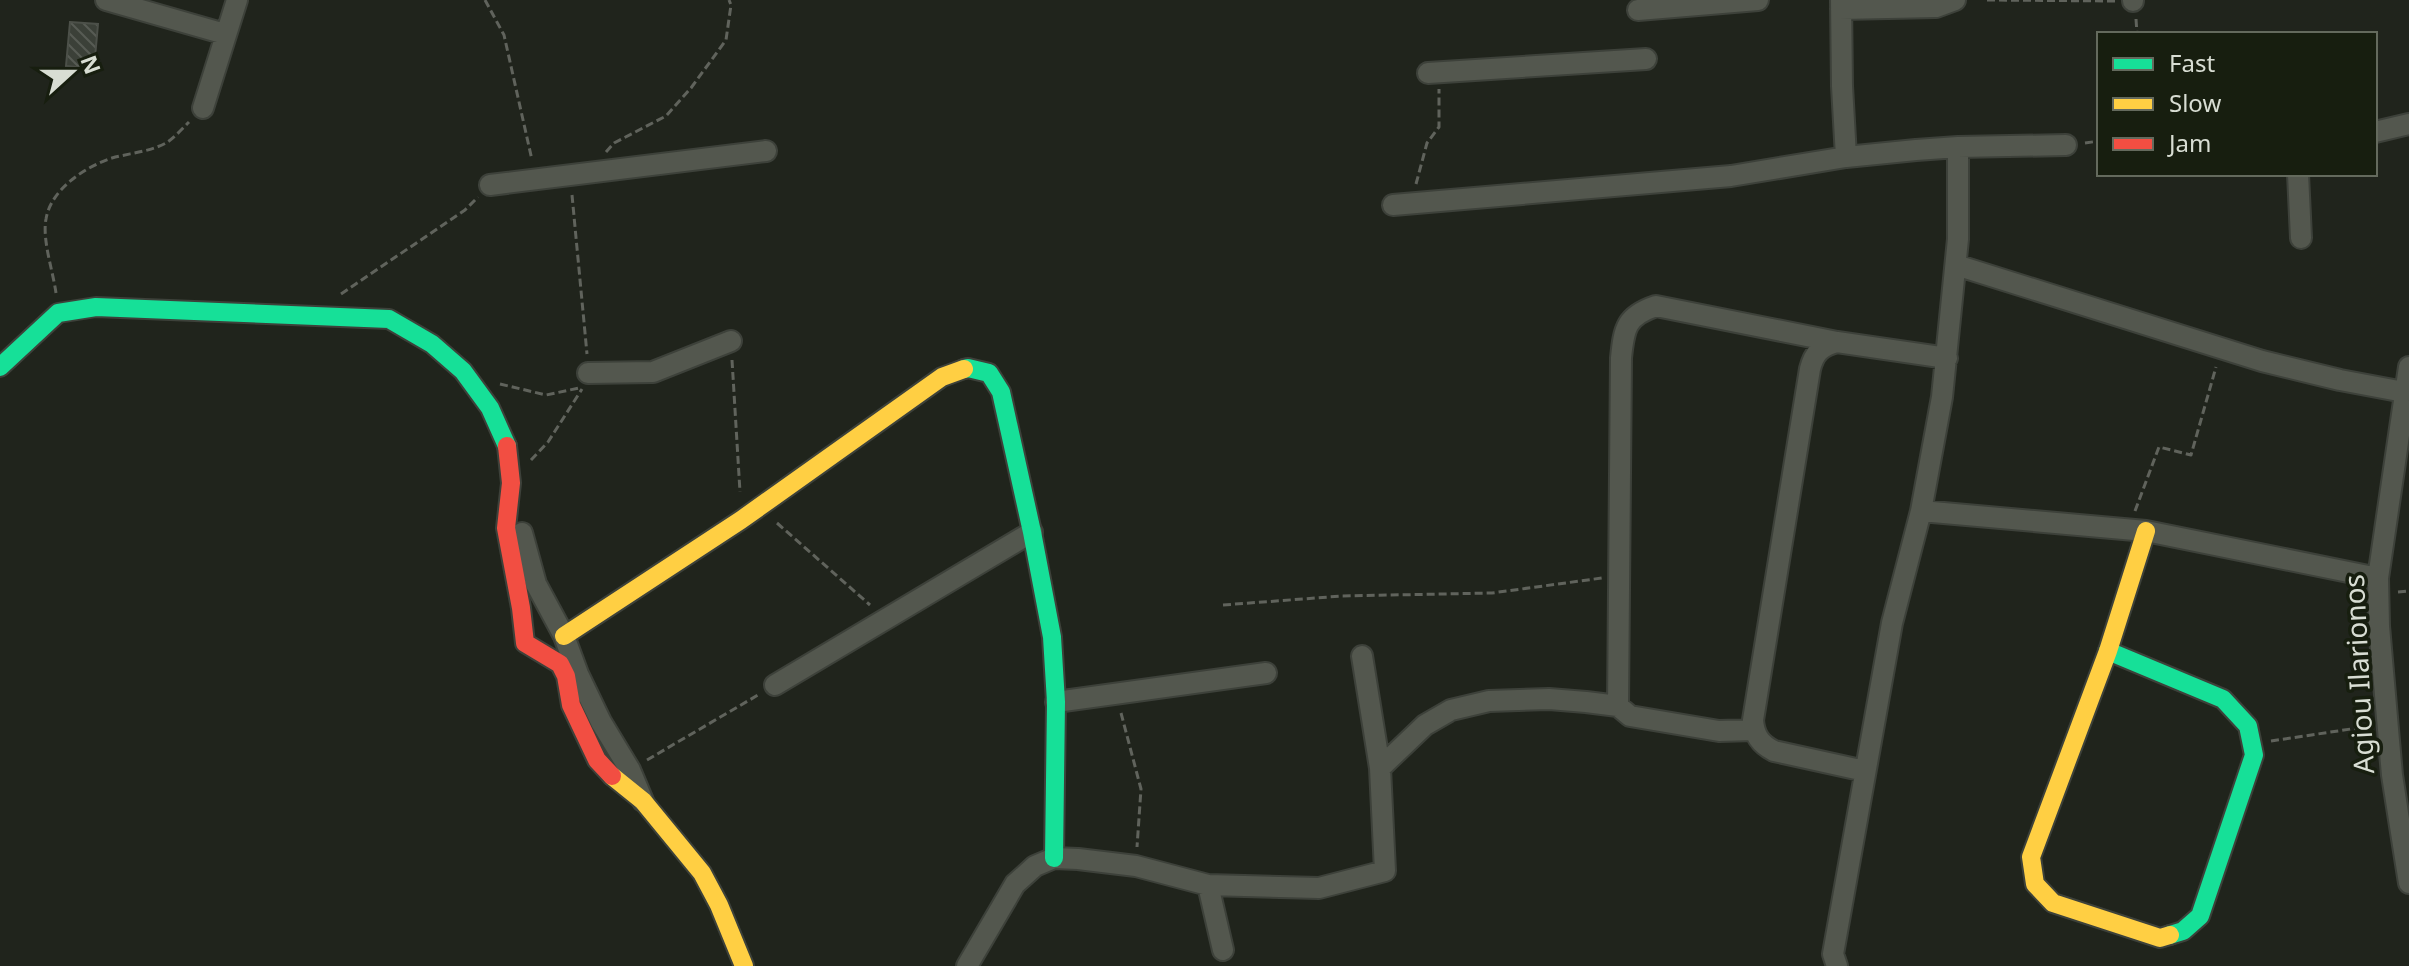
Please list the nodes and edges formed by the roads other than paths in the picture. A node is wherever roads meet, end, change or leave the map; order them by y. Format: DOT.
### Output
graph roads {
  1 [pos="106,0"];
  2 [pos="237,0"];
  3 [pos="1758,0"];
  4 [pos="1955,0"];
  5 [pos="1841,4"];
  6 [pos="1638,10"];
  7 [pos="225,34"];
  8 [pos="1646,59"];
  9 [pos="1434,72"];
  10 [pos="203,108"];
  11 [pos="2408,129"];
  12 [pos="2377,132"];
  13 [pos="2066,145"];
  14 [pos="1958,147"];
  15 [pos="766,151"];
  16 [pos="1846,157"];
  17 [pos="2298,176"];
  18 [pos="490,185"];
  19 [pos="1402,204"];
  20 [pos="2301,238"];
  21 [pos="1956,265"];
  22 [pos="731,341"];
  23 [pos="1837,342"];
  24 [pos="1947,358"];
  25 [pos="0,367"];
  26 [pos="2409,367"];
  27 [pos="588,373"];
  28 [pos="2404,392"];
  29 [pos="1921,511"];
  30 [pos="2138,530"];
  31 [pos="1032,532"];
  32 [pos="522,533"];
  33 [pos="2378,578"];
  34 [pos="564,636"];
  35 [pos="2108,651"];
  36 [pos="1362,656"];
  37 [pos="1266,673"];
  38 [pos="572,675"];
  39 [pos="775,685"];
  40 [pos="1056,702"];
  41 [pos="1618,706"];
  42 [pos="1754,730"];
  43 [pos="1380,768"];
  44 [pos="1865,771"];
  45 [pos="2400,774"];
  46 [pos="643,801"];
  47 [pos="1054,858"];
  48 [pos="2409,883"];
  49 [pos="1208,885"];
  50 [pos="1223,950"];
  51 [pos="744,966"];
  52 [pos="967,966"];
  53 [pos="1837,966"];
  1 -- 7 [label="street"];
  2 -- 7 [label="street"];
  3 -- 6 [label="street"];
  4 -- 5 [label="street"];
  5 -- 16 [label="street"];
  7 -- 10 [label="street"];
  8 -- 9 [label="street"];
  11 -- 12 [label="street"];
  13 -- 14 [label="street"];
  14 -- 16 [label="street"];
  14 -- 21 [label="street"];
  15 -- 18 [label="street"];
  16 -- 19 [label="street"];
  17 -- 20 [label="street"];
  21 -- 24 [label="street"];
  21 -- 28 [label="street"];
  22 -- 27 [label="street"];
  23 -- 24 [label="street"];
  23 -- 41 [label="street"];
  23 -- 42 [label="street"];
  24 -- 29 [label="street"];
  25 -- 38 [label="street"];
  26 -- 28 [label="street, Agiou Ilarionos"];
  28 -- 33 [label="street, Agiou Ilarionos"];
  29 -- 30 [label="street"];
  29 -- 44 [label="street"];
  30 -- 33 [label="street"];
  30 -- 35 [label="street"];
  31 -- 34 [label="street"];
  31 -- 39 [label="street"];
  31 -- 40 [label="street"];
  32 -- 34 [label="street"];
  33 -- 45 [label="street, Agiou Ilarionos"];
  34 -- 38 [label="street"];
  35 -- 35 [label="street"];
  36 -- 43 [label="street"];
  37 -- 40 [label="street"];
  38 -- 46 [label="street"];
  38 -- 46 [label="street"];
  40 -- 47 [label="street"];
  41 -- 42 [label="street"];
  41 -- 43 [label="street"];
  42 -- 44 [label="street"];
  43 -- 49 [label="street"];
  44 -- 53 [label="street"];
  45 -- 48 [label="street, Agiou Ilarionos"];
  46 -- 51 [label="street"];
  47 -- 49 [label="street"];
  47 -- 52 [label="street"];
  49 -- 50 [label="street"];
}
